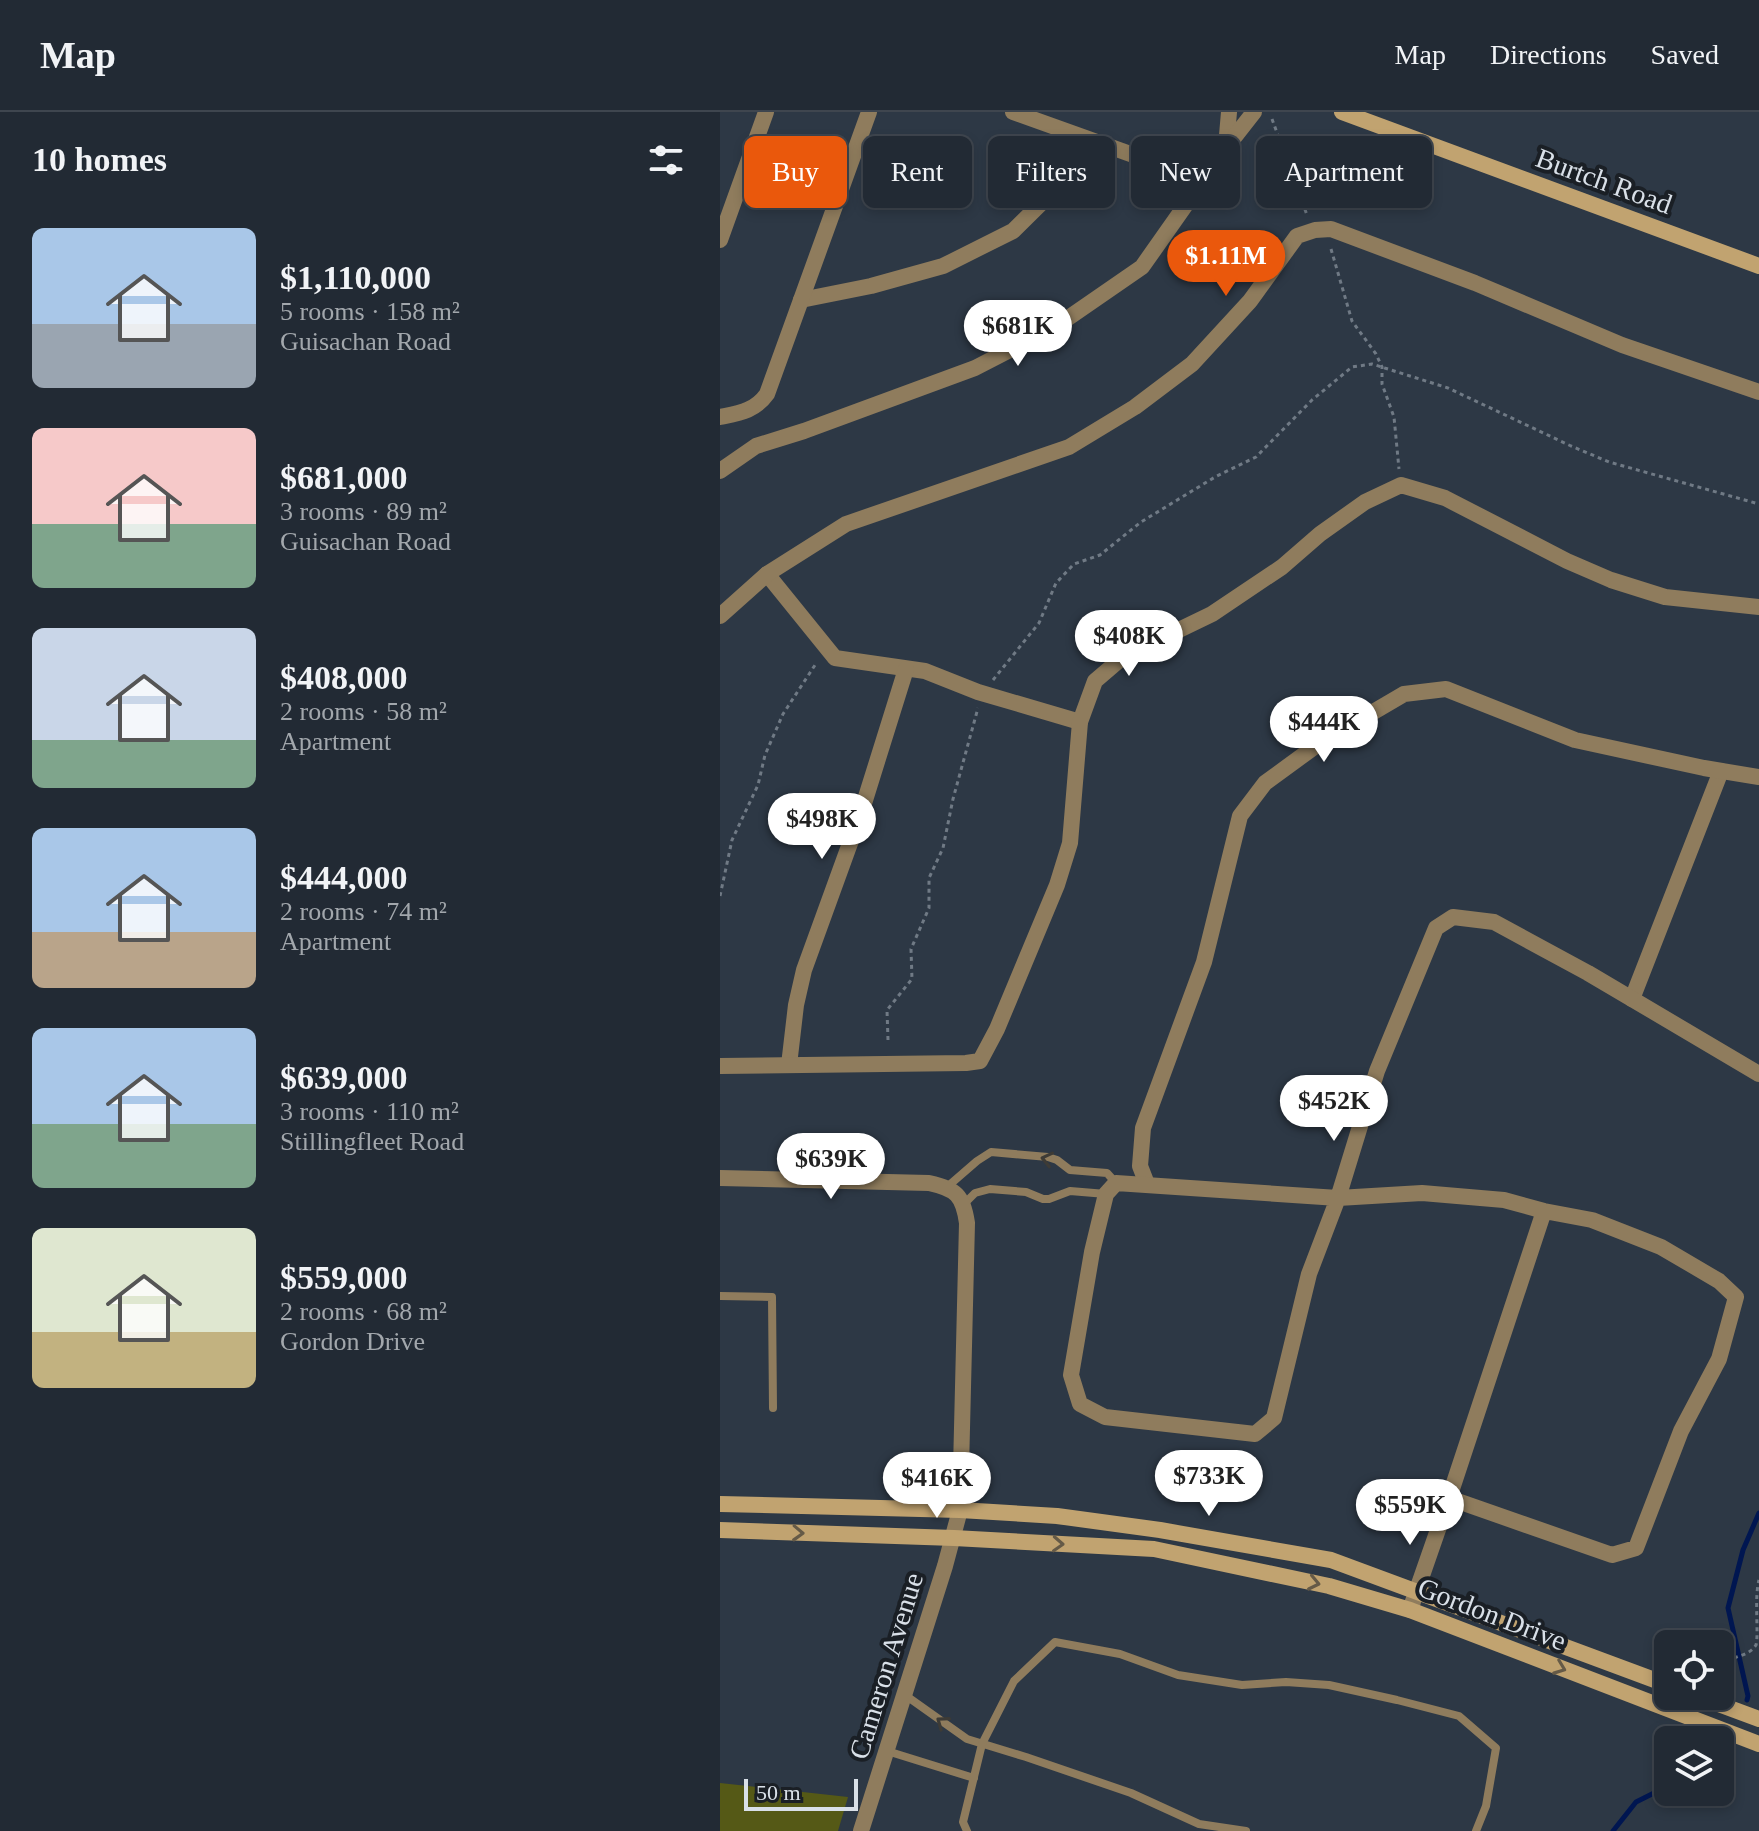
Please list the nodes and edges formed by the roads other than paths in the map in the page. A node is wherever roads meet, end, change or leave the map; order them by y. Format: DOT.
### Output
graph roads {
  1 [pos="766,112"];
  2 [pos="869,112"];
  3 [pos="1013,112"];
  4 [pos="1229,112"];
  5 [pos="1254,112"];
  6 [pos="1342,112"];
  7 [pos="1079,136"];
  8 [pos="1226,136"];
  9 [pos="1235,136"];
  10 [pos="1036,208"];
  11 [pos="1183,208"];
  12 [pos="720,240"];
  13 [pos="1759,266"];
  14 [pos="801,300"];
  15 [pos="1759,392"];
  16 [pos="720,417"];
  17 [pos="720,471"];
  18 [pos="767,574"];
  19 [pos="1759,607"];
  20 [pos="720,616"];
  21 [pos="906,669"];
  22 [pos="1080,722"];
  23 [pos="1721,771"];
  24 [pos="1759,777"];
  25 [pos="1632,999"];
  26 [pos="789,1065"];
  27 [pos="720,1066"];
  28 [pos="1759,1074"];
  29 [pos="720,1178"];
  30 [pos="1147,1184"];
  31 [pos="947,1187"];
  32 [pos="1111,1188"];
  33 [pos="1338,1198"];
  34 [pos="964,1204"];
  35 [pos="1544,1211"];
  36 [pos="720,1296"];
  37 [pos="773,1408"];
  38 [pos="1449,1498"];
  39 [pos="720,1504"];
  40 [pos="960,1510"];
  41 [pos="720,1530"];
  42 [pos="954,1538"];
  43 [pos="1415,1591"];
  44 [pos="1410,1610"];
  45 [pos="1654,1680"];
  46 [pos="905,1695"];
  47 [pos="1734,1710"];
  48 [pos="1759,1719"];
  49 [pos="982,1744"];
  50 [pos="1759,1744"];
  51 [pos="887,1751"];
  52 [pos="974,1778"];
  53 [pos="861,1831"];
  54 [pos="967,1831"];
  55 [pos="1246,1831"];
  56 [pos="1476,1831"];
  1 -- 12 [label="street"];
  2 -- 14 [label="street"];
  3 -- 7 [label="street"];
  4 -- 8 [label="street"];
  5 -- 9 [label="street"];
  6 -- 13 [label="main road, Burtch Road"];
  10 -- 14 [label="street"];
  11 -- 17 [label="street"];
  14 -- 16 [label="street"];
  15 -- 18 [label="street"];
  18 -- 20 [label="street"];
  18 -- 21 [label="street"];
  19 -- 22 [label="street"];
  21 -- 22 [label="street"];
  21 -- 26 [label="street"];
  22 -- 26 [label="street"];
  23 -- 24 [label="street"];
  23 -- 25 [label="street"];
  23 -- 30 [label="street"];
  25 -- 28 [label="street"];
  25 -- 33 [label="street"];
  26 -- 27 [label="street"];
  29 -- 31 [label="street"];
  30 -- 32 [label="street"];
  30 -- 33 [label="street"];
  32 -- 31 [label="lane, one-way"];
  31 -- 34 [label="street"];
  32 -- 33 [label="street"];
  32 -- 34 [label="lane"];
  33 -- 35 [label="street"];
  34 -- 40 [label="street, Cameron Avenue"];
  35 -- 38 [label="street"];
  35 -- 38 [label="street"];
  36 -- 37 [label="lane"];
  38 -- 43 [label="street"];
  39 -- 40 [label="main road, Gordon Drive"];
  40 -- 42 [label="street, Cameron Avenue"];
  40 -- 43 [label="main road, Gordon Drive"];
  41 -- 42 [label="main road, Gordon Drive, one-way"];
  42 -- 44 [label="main road, Gordon Drive, one-way"];
  42 -- 46 [label="street, Cameron Avenue"];
  43 -- 44 [label="street"];
  43 -- 45 [label="main road, Gordon Drive"];
  44 -- 50 [label="main road, Gordon Drive, one-way"];
  49 -- 46 [label="lane, one-way"];
  46 -- 51 [label="street, Cameron Avenue"];
  47 -- 48 [label="main road"];
  49 -- 52 [label="lane"];
  49 -- 55 [label="lane"];
  49 -- 56 [label="lane"];
  51 -- 52 [label="lane"];
  51 -- 53 [label="street, Cameron Avenue"];
  52 -- 54 [label="lane"];
}
